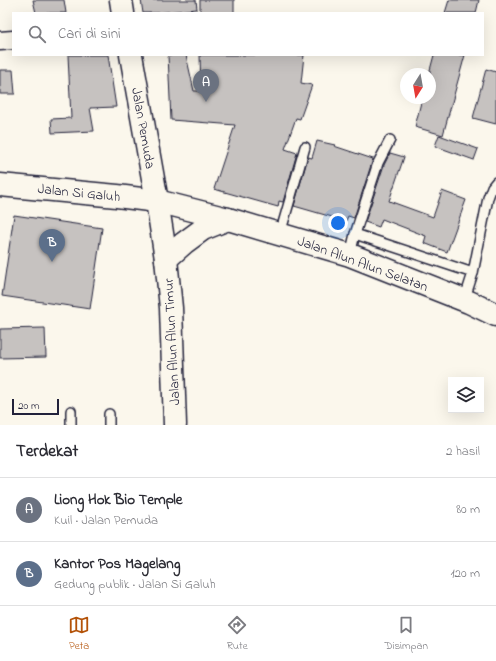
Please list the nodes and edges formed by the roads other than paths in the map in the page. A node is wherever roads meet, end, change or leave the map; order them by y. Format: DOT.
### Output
graph roads {
  1 [pos="121,0"];
  2 [pos="124,12"];
  3 [pos="12,40"];
  4 [pos="0,41"];
  5 [pos="131,56"];
  6 [pos="390,140"];
  7 [pos="305,147"];
  8 [pos="496,182"];
  9 [pos="0,185"];
  10 [pos="158,200"];
  11 [pos="228,219"];
  12 [pos="280,234"];
  13 [pos="355,234"];
  14 [pos="350,255"];
  15 [pos="166,259"];
  16 [pos="473,273"];
  17 [pos="464,301"];
  18 [pos="496,315"];
  19 [pos="71,411"];
  20 [pos="109,414"];
  21 [pos="71,425"];
  22 [pos="109,425"];
  23 [pos="175,425"];
  1 -- 2 [label="main road"];
  3 -- 4 [label="street"];
  5 -- 10 [label="main road, Jalan Pemuda"];
  6 -- 13 [label="lane"];
  7 -- 12 [label="lane"];
  8 -- 16 [label="lane"];
  9 -- 10 [label="main road, Jalan Si Galuh"];
  10 -- 11 [label="main road, Jalan Si Galuh"];
  10 -- 15 [label="main road, Jalan Pemuda"];
  11 -- 12 [label="main road, Jalan Alun Alun Selatan"];
  11 -- 15 [label="main road"];
  12 -- 14 [label="main road, Jalan Alun Alun Selatan"];
  13 -- 14 [label="lane"];
  13 -- 16 [label="lane"];
  14 -- 17 [label="main road, Jalan Alun Alun Selatan"];
  15 -- 23 [label="main road, Jalan Alun Alun Timur"];
  16 -- 17 [label="lane"];
  17 -- 18 [label="main road, Jalan Alun Alun Selatan"];
  19 -- 21 [label="lane"];
  20 -- 22 [label="lane"];
}
